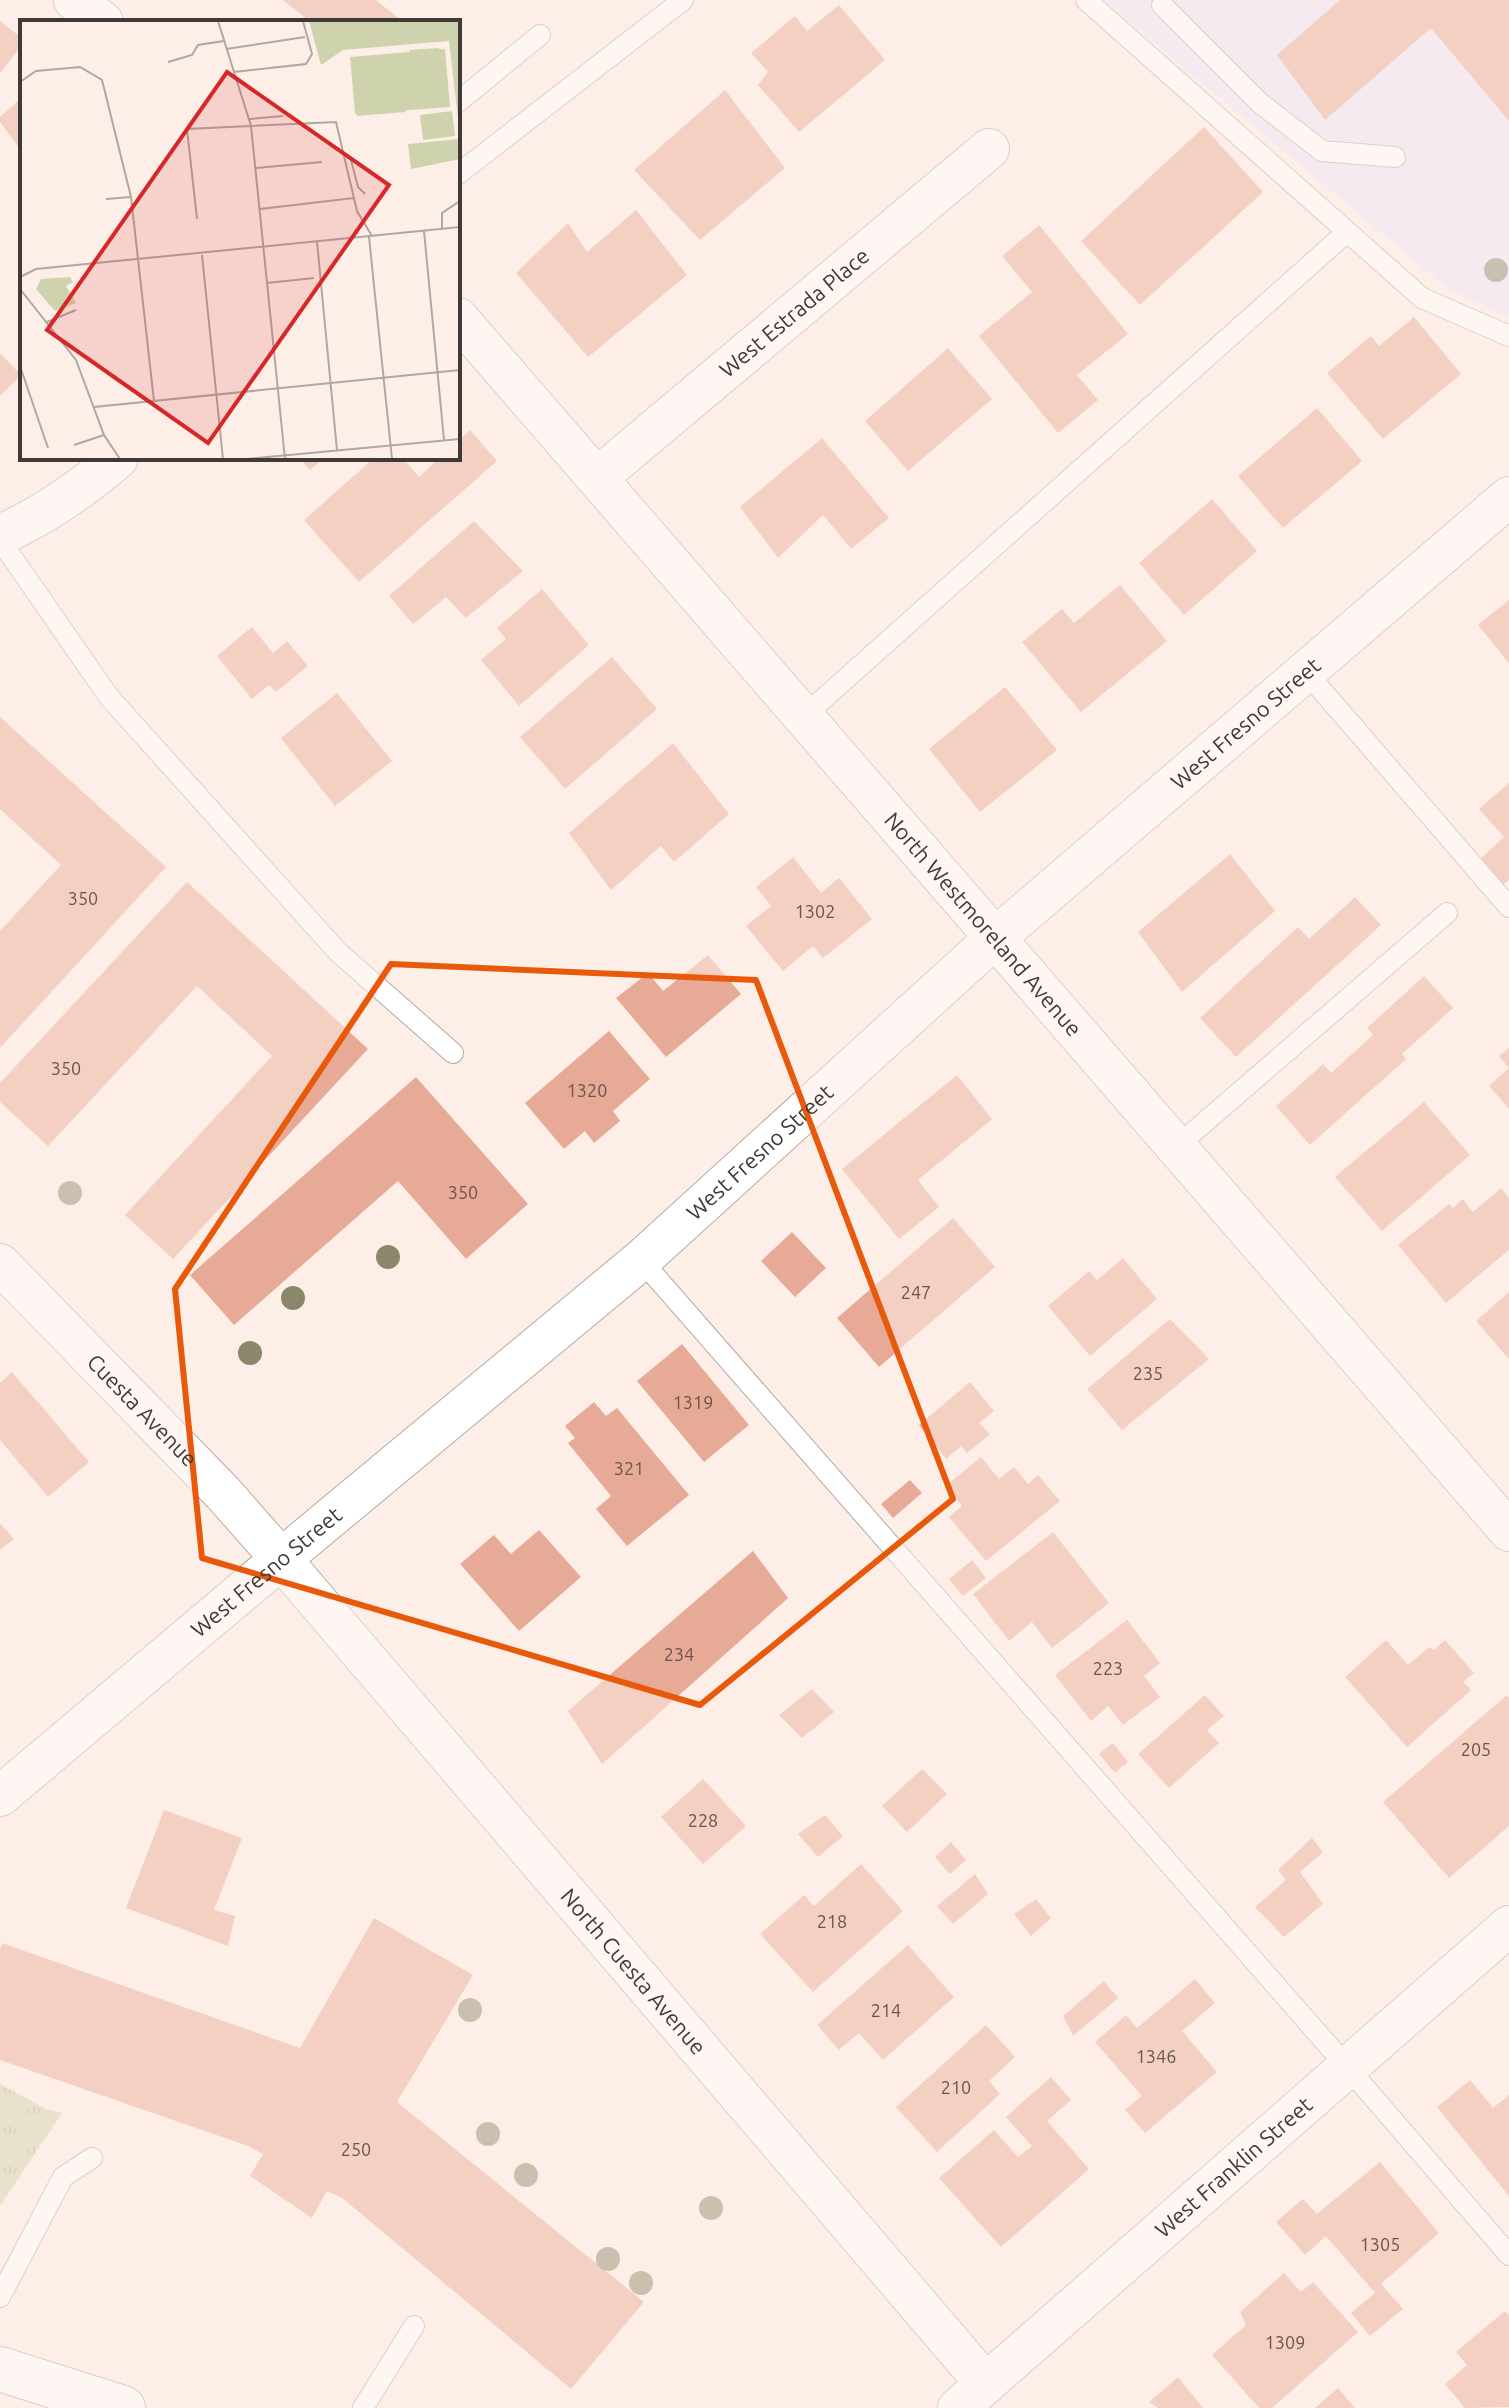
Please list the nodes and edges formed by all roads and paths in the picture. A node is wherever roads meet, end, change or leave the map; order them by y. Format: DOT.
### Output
graph roads {
  1 [pos="74,0"];
  2 [pos="683,0"];
  3 [pos="1086,0"];
  4 [pos="1162,5"];
  5 [pos="100,20"];
  6 [pos="540,35"];
  7 [pos="460,100"];
  8 [pos="989,149"];
  9 [pos="1395,157"];
  10 [pos="460,172"];
  11 [pos="1347,232"];
  12 [pos="460,320"];
  13 [pos="1509,336"];
  14 [pos="115,460"];
  15 [pos="598,477"];
  16 [pos="1509,497"];
  17 [pos="0,537"];
  18 [pos="1306,672"];
  19 [pos="804,716"];
  20 [pos="1509,907"];
  21 [pos="1447,913"];
  22 [pos="994,939"];
  23 [pos="453,1053"];
  24 [pos="1176,1147"];
  25 [pos="641,1260"];
  26 [pos="0,1264"];
  27 [pos="1509,1531"];
  28 [pos="281,1559"];
  29 [pos="0,1796"];
  30 [pos="1509,1926"];
  31 [pos="1348,2068"];
  32 [pos="92,2158"];
  33 [pos="1509,2255"];
  34 [pos="0,2297"];
  35 [pos="414,2326"];
  36 [pos="0,2369"];
  37 [pos="972,2396"];
  38 [pos="123,2408"];
  39 [pos="363,2408"];
  1 -- 5 [label="street"];
  2 -- 10 [label="lane"];
  3 -- 11 [label="lane"];
  4 -- 9 [label="lane"];
  6 -- 7 [label="lane"];
  8 -- 15 [label="street, West Estrada Place"];
  11 -- 13 [label="lane"];
  11 -- 19 [label="lane"];
  12 -- 15 [label="street, North Westmoreland Avenue"];
  14 -- 17 [label="street"];
  15 -- 19 [label="street, North Westmoreland Avenue"];
  16 -- 18 [label="street, West Fresno Street"];
  17 -- 23 [label="lane"];
  18 -- 20 [label="lane"];
  18 -- 22 [label="street, West Fresno Street"];
  19 -- 22 [label="street, North Westmoreland Avenue"];
  21 -- 24 [label="lane"];
  22 -- 24 [label="street, North Westmoreland Avenue"];
  22 -- 25 [label="street, West Fresno Street"];
  24 -- 27 [label="street, North Westmoreland Avenue"];
  25 -- 28 [label="street, West Fresno Street"];
  25 -- 31 [label="lane"];
  26 -- 28 [label="street, Cuesta Avenue"];
  28 -- 29 [label="street, West Fresno Street"];
  28 -- 37 [label="street, North Cuesta Avenue"];
  30 -- 31 [label="street, West Franklin Street"];
  31 -- 33 [label="lane"];
  31 -- 37 [label="street, West Franklin Street"];
  32 -- 34 [label="lane"];
  35 -- 39 [label="lane"];
  36 -- 38 [label="main road"];
}
